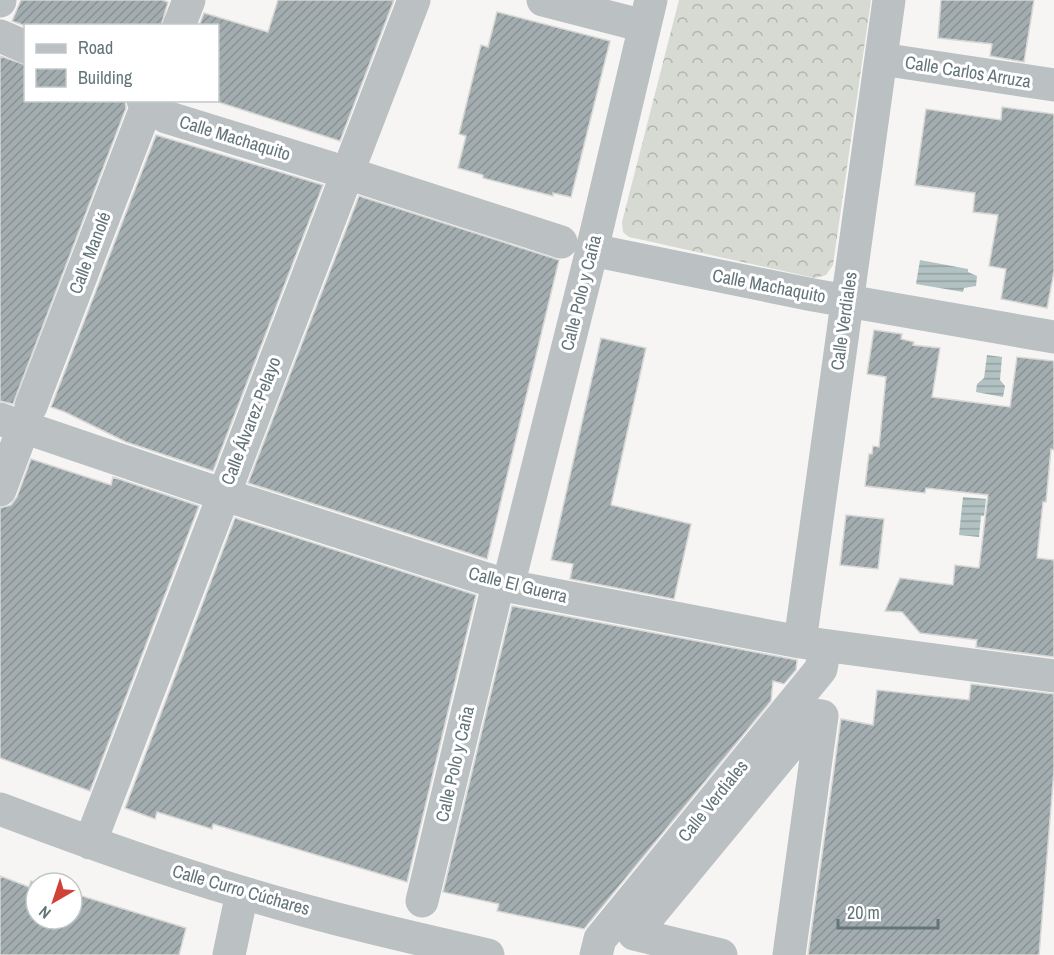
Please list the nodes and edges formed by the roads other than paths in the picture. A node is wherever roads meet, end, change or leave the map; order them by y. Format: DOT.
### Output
graph roads {
  1 [pos="189,0"];
  2 [pos="414,0"];
  3 [pos="543,0"];
  4 [pos="889,0"];
  5 [pos="647,13"];
  6 [pos="179,24"];
  7 [pos="0,36"];
  8 [pos="24,46"];
  9 [pos="881,59"];
  10 [pos="1054,85"];
  11 [pos="147,102"];
  12 [pos="148,102"];
  13 [pos="339,170"];
  14 [pos="577,246"];
  15 [pos="847,300"];
  16 [pos="1054,337"];
  17 [pos="31,406"];
  18 [pos="9,430"];
  19 [pos="0,490"];
  20 [pos="224,494"];
  21 [pos="502,590"];
  22 [pos="813,644"];
  23 [pos="1054,676"];
  24 [pos="0,809"];
  25 [pos="90,843"];
  26 [pos="242,893"];
  27 [pos="422,901"];
  28 [pos="229,955"];
  29 [pos="488,955"];
  30 [pos="596,955"];
  31 [pos="721,955"];
  32 [pos="789,955"];
  1 -- 6 [label="street"];
  2 -- 13 [label="street, Calle Álvarez Pelayo"];
  3 -- 5 [label="street"];
  4 -- 9 [label="street, Calle Verdiales"];
  5 -- 14 [label="street, Calle Polo y Caña"];
  7 -- 8 [label="street"];
  9 -- 10 [label="street, Calle Carlos Arruza"];
  9 -- 15 [label="street, Calle Verdiales"];
  11 -- 17 [label="street, Calle Manolé"];
  12 -- 13 [label="street, Calle Machaquito"];
  13 -- 14 [label="street, Calle Machaquito"];
  13 -- 20 [label="street, Calle Álvarez Pelayo"];
  14 -- 15 [label="street, Calle Machaquito"];
  14 -- 21 [label="street, Calle Polo y Caña"];
  15 -- 16 [label="street, Calle Machaquito"];
  15 -- 22 [label="street, Calle Verdiales"];
  18 -- 19 [label="street"];
  18 -- 20 [label="street, Calle El Guerra"];
  20 -- 21 [label="street, Calle El Guerra"];
  20 -- 25 [label="street, Calle Álvarez Pelayo"];
  21 -- 22 [label="street, Calle El Guerra"];
  21 -- 27 [label="street, Calle Polo y Caña"];
  22 -- 23 [label="street, Calle El Guerra"];
  22 -- 30 [label="street, Calle Verdiales"];
  24 -- 25 [label="street, Calle Curro Cúchares"];
  25 -- 26 [label="street, Calle Curro Cúchares"];
  26 -- 28 [label="street"];
  26 -- 29 [label="street, Calle Curro Cúchares"];
  31 -- 32 [label="street"];
}
